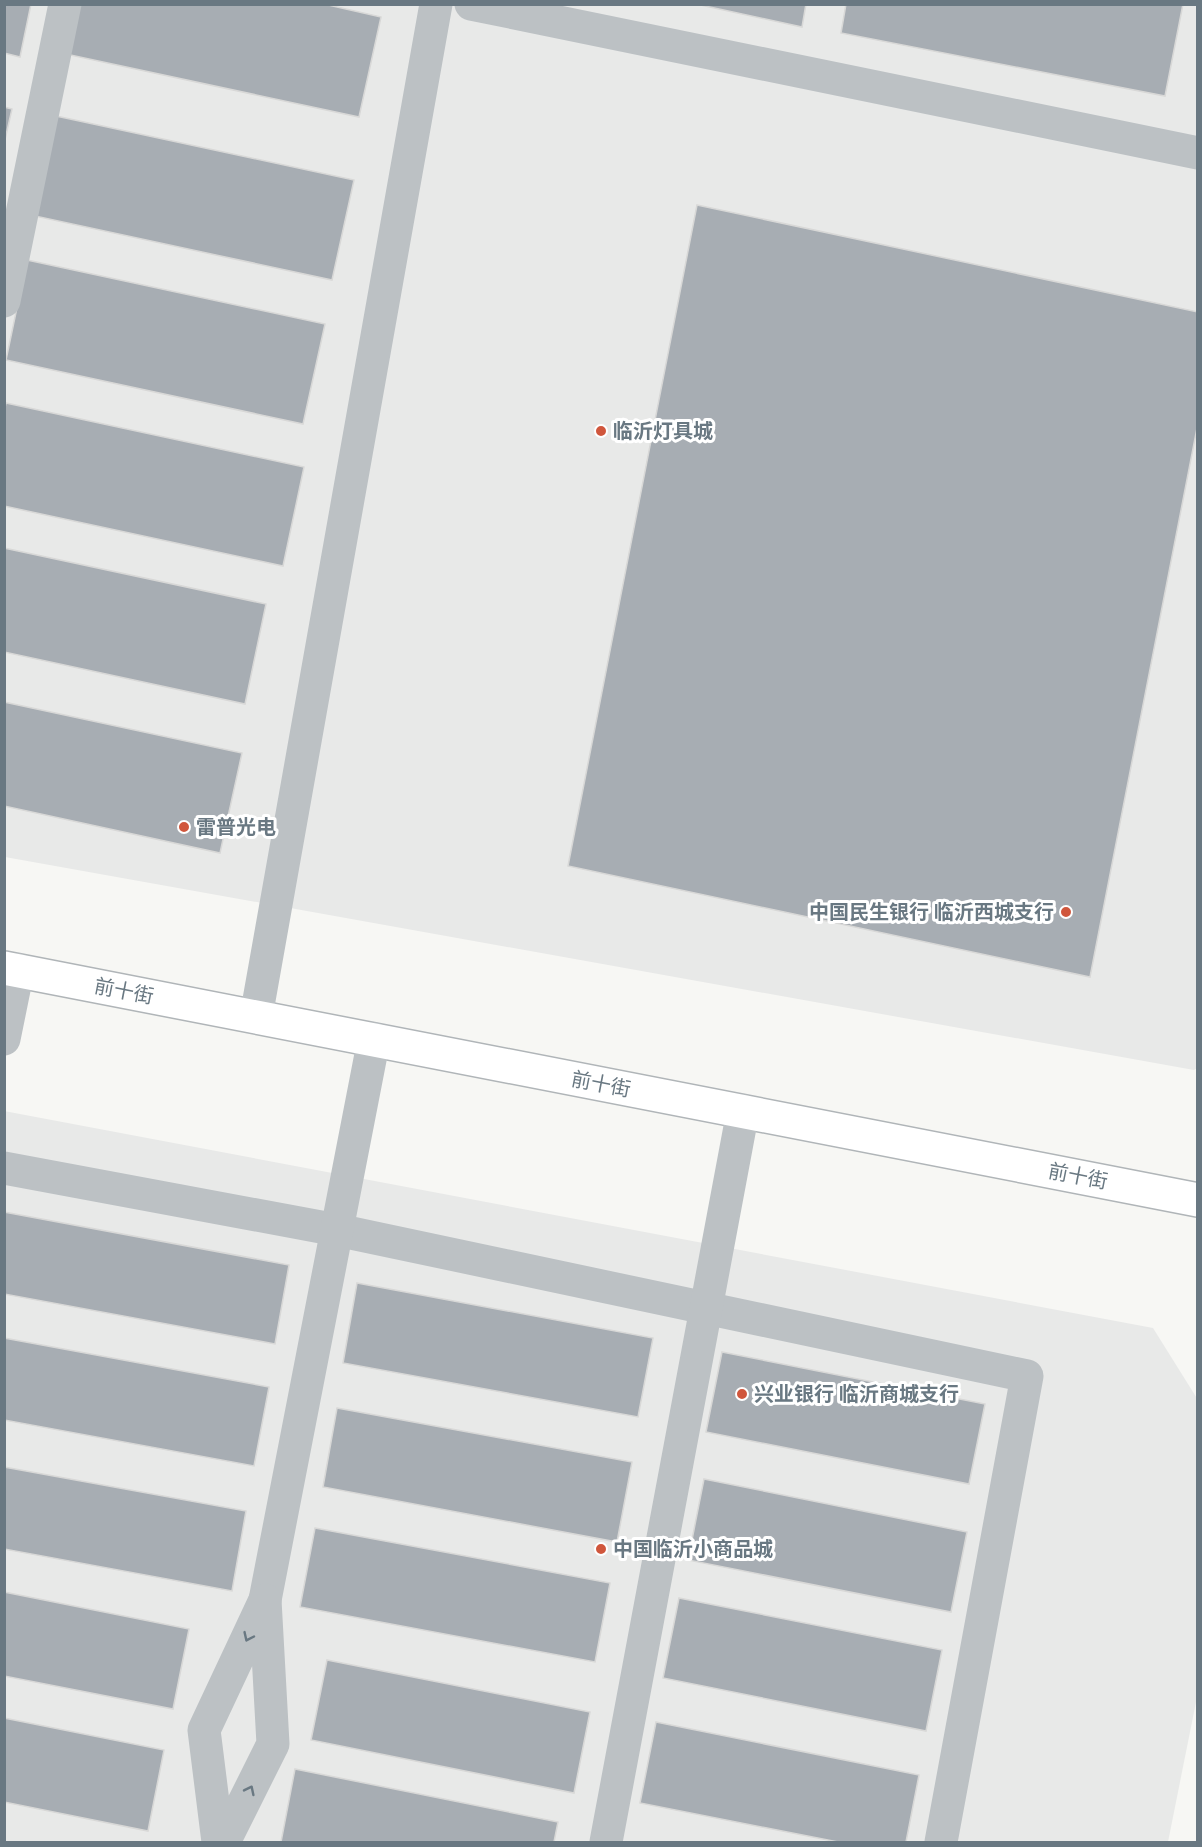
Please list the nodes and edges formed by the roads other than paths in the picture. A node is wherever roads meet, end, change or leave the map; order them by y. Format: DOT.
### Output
graph roads {
  1 [pos="65,4"];
  2 [pos="436,4"];
  3 [pos="471,4"];
  4 [pos="1197,148"];
  5 [pos="1197,153"];
  6 [pos="4,301"];
  7 [pos="11,969"];
  8 [pos="256,1017"];
  9 [pos="4,1039"];
  10 [pos="374,1039"];
  11 [pos="743,1111"];
  12 [pos="4,1168"];
  13 [pos="1197,1200"];
  14 [pos="337,1230"];
  15 [pos="706,1309"];
  16 [pos="266,1600"];
  17 [pos="218,1842"];
  18 [pos="224,1842"];
  19 [pos="606,1842"];
  20 [pos="941,1842"];
  1 -- 6 [label="lane"];
  2 -- 8 [label="lane"];
  3 -- 5 [label="lane"];
  4 -- 5 [label="lane"];
  7 -- 8 [label="main road, 前十街"];
  7 -- 9 [label="lane"];
  8 -- 10 [label="main road, 前十街"];
  10 -- 11 [label="main road, 前十街"];
  10 -- 14 [label="lane"];
  11 -- 13 [label="main road, 前十街"];
  11 -- 15 [label="lane"];
  12 -- 14 [label="lane"];
  14 -- 15 [label="lane"];
  14 -- 16 [label="lane"];
  15 -- 19 [label="lane"];
  15 -- 20 [label="lane"];
  16 -- 17 [label="lane, one-way"];
  18 -- 16 [label="lane, one-way"];
}
